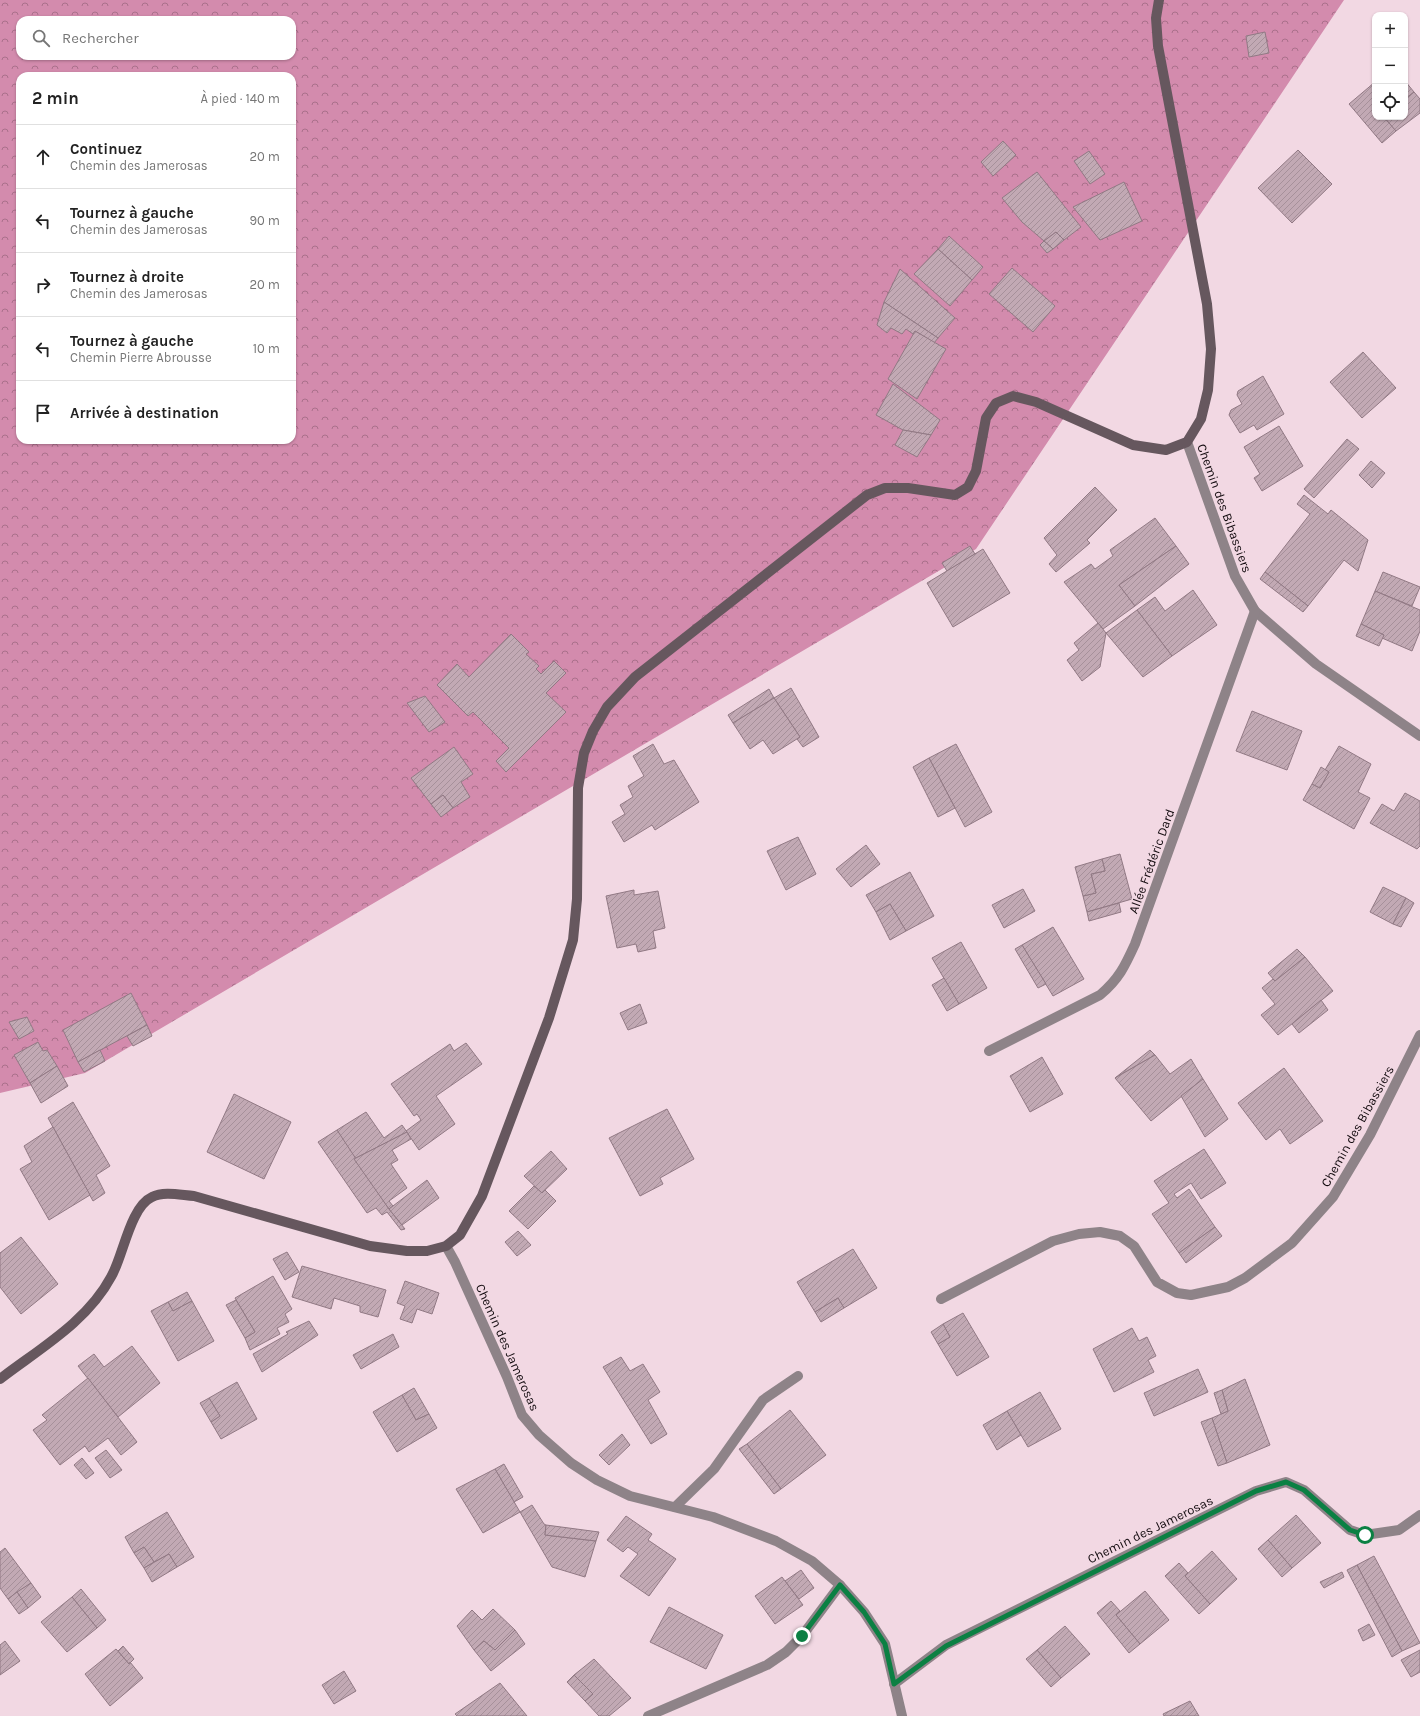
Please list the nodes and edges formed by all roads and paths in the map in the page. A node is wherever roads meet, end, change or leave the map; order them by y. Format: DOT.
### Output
graph roads {
  1 [pos="1159,0"];
  2 [pos="1187,442"];
  3 [pos="1255,611"];
  4 [pos="1420,736"];
  5 [pos="1420,1036"];
  6 [pos="990,1051"];
  7 [pos="446,1246"];
  8 [pos="941,1299"];
  9 [pos="798,1376"];
  10 [pos="0,1379"];
  11 [pos="675,1507"];
  12 [pos="1420,1515"];
  13 [pos="840,1585"];
  14 [pos="894,1684"];
  15 [pos="648,1716"];
  16 [pos="902,1716"];
  1 -- 2 [label="main road"];
  2 -- 3 [label="street, Chemin des Bibassiers"];
  2 -- 7 [label="main road"];
  3 -- 4 [label="street, Chemin des Bibassiers"];
  3 -- 6 [label="street, Allée Frédéric Dard"];
  5 -- 8 [label="street, Chemin des Bibassiers"];
  7 -- 10 [label="main road"];
  7 -- 11 [label="street, Chemin des Jamerosas"];
  9 -- 11 [label="street"];
  11 -- 13 [label="street, Chemin des Jamerosas"];
  12 -- 14 [label="street, Chemin des Jamerosas"];
  13 -- 14 [label="street, Chemin des Jamerosas"];
  13 -- 15 [label="street"];
  14 -- 16 [label="street, Chemin des Jamerosas"];
}
